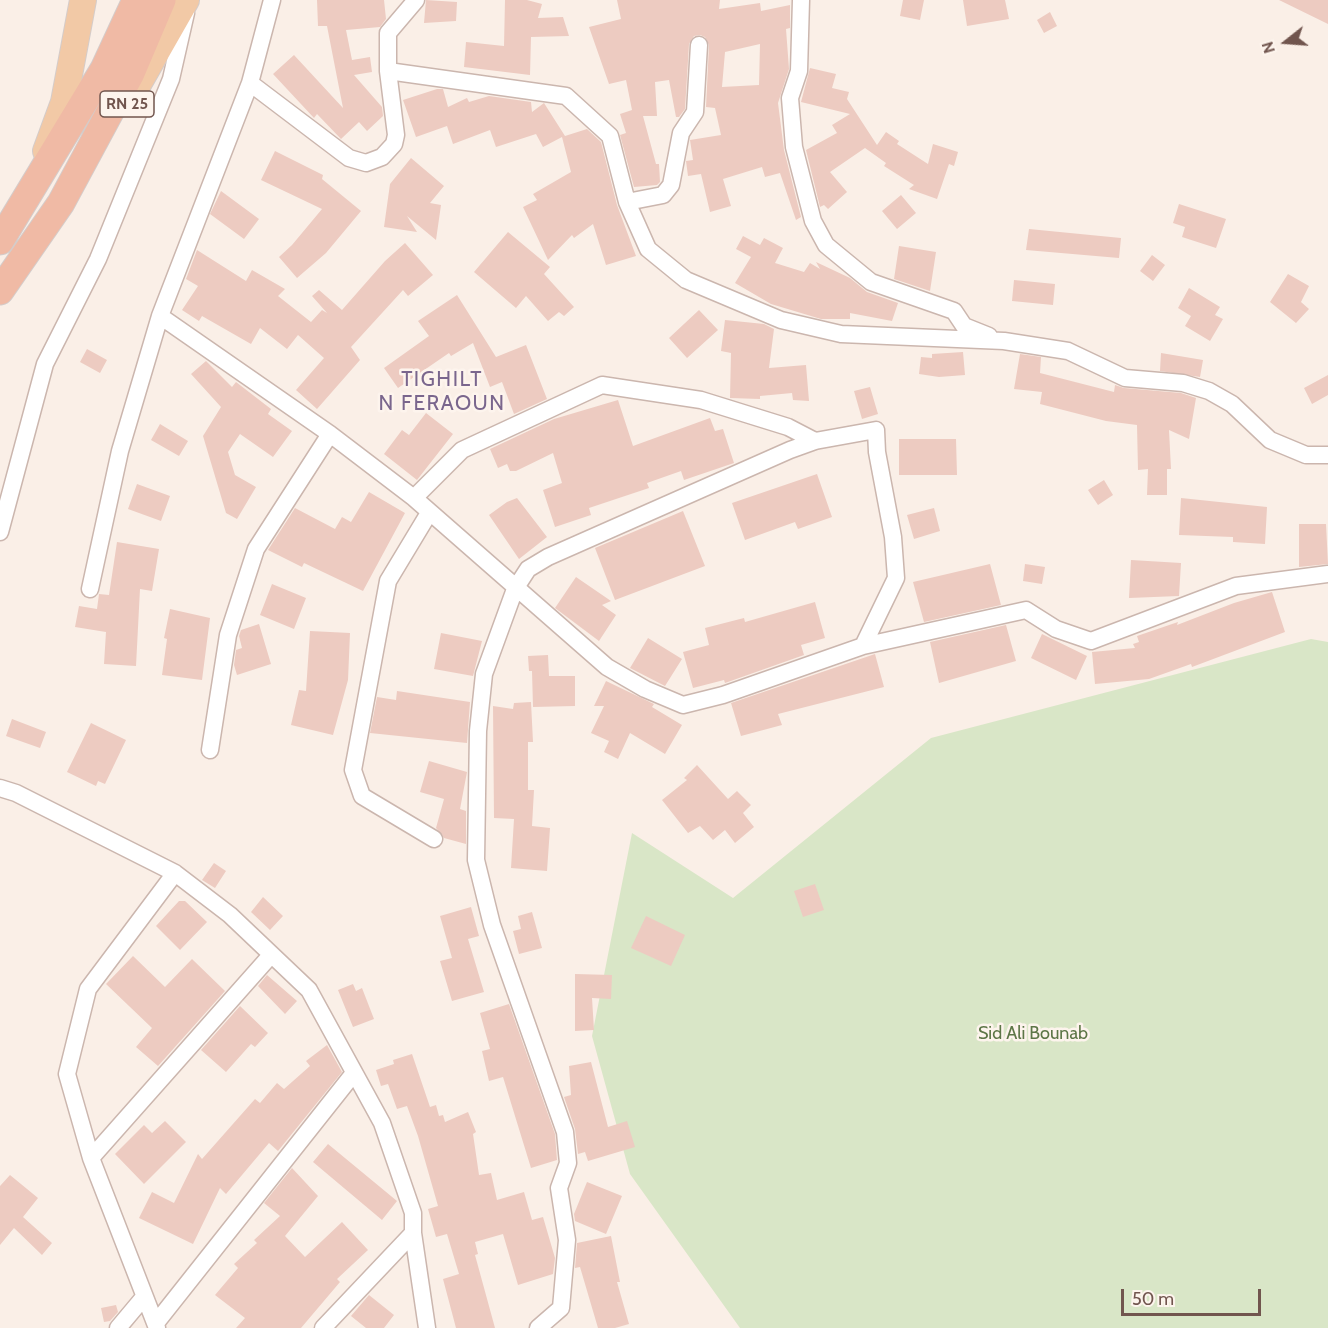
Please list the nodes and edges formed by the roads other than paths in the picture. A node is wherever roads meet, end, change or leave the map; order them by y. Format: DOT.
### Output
graph roads {
  1 [pos="82,0"];
  2 [pos="136,0"];
  3 [pos="162,0"];
  4 [pos="187,0"];
  5 [pos="272,0"];
  6 [pos="416,0"];
  7 [pos="801,0"];
  8 [pos="699,45"];
  9 [pos="388,72"];
  10 [pos="250,83"];
  11 [pos="32,191"];
  12 [pos="627,202"];
  13 [pos="61,203"];
  14 [pos="0,241"];
  15 [pos="0,291"];
  16 [pos="160,316"];
  17 [pos="1004,341"];
  18 [pos="330,434"];
  19 [pos="815,441"];
  20 [pos="1328,454"];
  21 [pos="414,498"];
  22 [pos="429,513"];
  23 [pos="0,532"];
  24 [pos="1328,574"];
  25 [pos="90,589"];
  26 [pos="515,589"];
  27 [pos="863,646"];
  28 [pos="210,750"];
  29 [pos="0,788"];
  30 [pos="434,839"];
  31 [pos="175,873"];
  32 [pos="271,955"];
  33 [pos="354,1073"];
  34 [pos="91,1158"];
  35 [pos="413,1233"];
  36 [pos="144,1297"];
  37 [pos="157,1326"];
  38 [pos="118,1328"];
  39 [pos="323,1328"];
  40 [pos="427,1328"];
  41 [pos="538,1328"];
  1 -- 11 [label="main road"];
  2 -- 11 [label="highway"];
  3 -- 13 [label="highway"];
  4 -- 13 [label="main road, RN 25"];
  4 -- 23 [label="street"];
  5 -- 10 [label="street"];
  6 -- 9 [label="street"];
  7 -- 17 [label="street"];
  8 -- 12 [label="street"];
  9 -- 10 [label="street"];
  9 -- 12 [label="street"];
  10 -- 16 [label="street"];
  11 -- 14 [label="highway"];
  12 -- 17 [label="street"];
  13 -- 15 [label="highway"];
  16 -- 18 [label="street"];
  16 -- 25 [label="street"];
  17 -- 20 [label="street"];
  18 -- 21 [label="street"];
  18 -- 28 [label="street"];
  19 -- 21 [label="street"];
  19 -- 26 [label="street"];
  19 -- 27 [label="street"];
  21 -- 22 [label="street"];
  22 -- 26 [label="street"];
  22 -- 30 [label="street"];
  24 -- 27 [label="street"];
  26 -- 27 [label="street"];
  26 -- 41 [label="street"];
  29 -- 31 [label="street"];
  31 -- 32 [label="street"];
  31 -- 34 [label="street"];
  32 -- 33 [label="street"];
  32 -- 34 [label="street"];
  33 -- 35 [label="street"];
  33 -- 37 [label="street"];
  34 -- 36 [label="street"];
  35 -- 39 [label="street"];
  35 -- 40 [label="street"];
  36 -- 37 [label="street"];
  36 -- 38 [label="street"];
}
